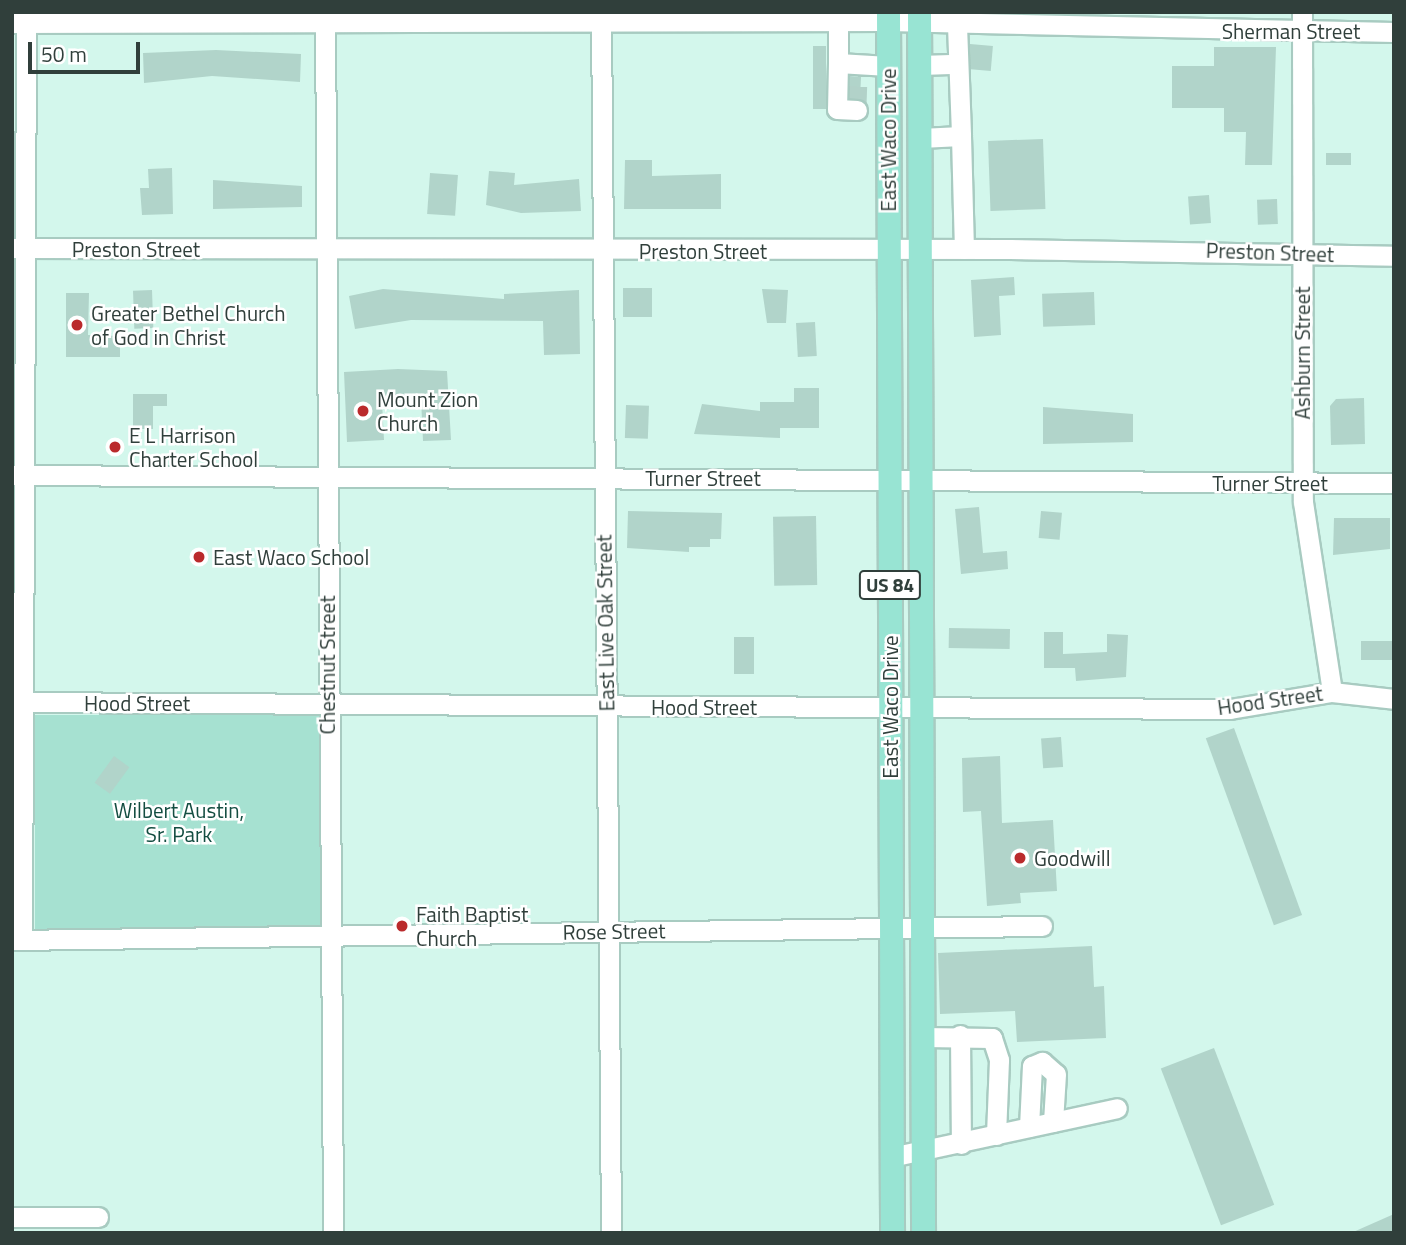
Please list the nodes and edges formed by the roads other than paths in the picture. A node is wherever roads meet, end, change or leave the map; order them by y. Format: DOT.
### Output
graph roads {
  1 [pos="888,17"];
  2 [pos="325,18"];
  3 [pos="601,18"];
  4 [pos="919,18"];
  5 [pos="21,19"];
  6 [pos="1302,20"];
  7 [pos="838,23"];
  8 [pos="957,25"];
  9 [pos="1394,32"];
  10 [pos="838,63"];
  11 [pos="958,64"];
  12 [pos="920,65"];
  13 [pos="888,66"];
  14 [pos="888,112"];
  15 [pos="961,136"];
  16 [pos="920,138"];
  17 [pos="19,248"];
  18 [pos="921,249"];
  19 [pos="964,249"];
  20 [pos="327,250"];
  21 [pos="888,250"];
  22 [pos="602,251"];
  23 [pos="1303,252"];
  24 [pos="1394,256"];
  25 [pos="20,475"];
  26 [pos="890,476"];
  27 [pos="327,477"];
  28 [pos="920,477"];
  29 [pos="604,478"];
  30 [pos="1303,483"];
  31 [pos="1394,483"];
  32 [pos="1332,692"];
  33 [pos="1394,699"];
  34 [pos="19,702"];
  35 [pos="327,705"];
  36 [pos="606,706"];
  37 [pos="890,707"];
  38 [pos="922,708"];
  39 [pos="1042,926"];
  40 [pos="888,928"];
  41 [pos="922,929"];
  42 [pos="608,931"];
  43 [pos="329,937"];
  44 [pos="17,940"];
  45 [pos="960,1035"];
  46 [pos="923,1037"];
  47 [pos="1117,1108"];
  48 [pos="1053,1122"];
  49 [pos="1029,1127"];
  50 [pos="996,1135"];
  51 [pos="961,1143"];
  52 [pos="923,1153"];
  53 [pos="891,1157"];
  54 [pos="12,1217"];
  55 [pos="98,1217"];
  56 [pos="333,1233"];
  57 [pos="611,1233"];
  58 [pos="892,1233"];
  59 [pos="923,1233"];
  1 -- 4 [label="street, Sherman Street"];
  1 -- 7 [label="street, Sherman Street"];
  1 -- 13 [label="main road, East Waco Drive / US 84"];
  2 -- 3 [label="street, Sherman Street"];
  2 -- 5 [label="street, Sherman Street"];
  2 -- 20 [label="street, Chestnut Street"];
  3 -- 7 [label="street, Sherman Street"];
  3 -- 22 [label="street, East Live Oak Street"];
  4 -- 8 [label="street, Sherman Street"];
  4 -- 12 [label="main road, East Waco Drive / US 84"];
  5 -- 17 [label="street"];
  6 -- 8 [label="street, Sherman Street"];
  6 -- 9 [label="street, Sherman Street"];
  6 -- 23 [label="street, Ashburn Street"];
  7 -- 10 [label="street"];
  8 -- 11 [label="street"];
  10 -- 13 [label="street"];
  10 -- 14 [label="street"];
  11 -- 12 [label="street"];
  11 -- 15 [label="street"];
  12 -- 16 [label="main road, East Waco Drive / US 84"];
  13 -- 14 [label="main road, East Waco Drive / US 84"];
  14 -- 21 [label="main road, East Waco Drive / US 84"];
  15 -- 16 [label="street"];
  15 -- 19 [label="street"];
  16 -- 18 [label="main road, East Waco Drive / US 84"];
  17 -- 20 [label="street, Preston Street"];
  17 -- 25 [label="street"];
  18 -- 19 [label="street, Preston Street"];
  18 -- 21 [label="street, Preston Street"];
  18 -- 28 [label="main road, East Waco Drive / US 84"];
  19 -- 23 [label="street, Preston Street"];
  20 -- 22 [label="street, Preston Street"];
  20 -- 27 [label="street, Chestnut Street"];
  21 -- 22 [label="street, Preston Street"];
  21 -- 26 [label="main road, East Waco Drive / US 84"];
  22 -- 29 [label="street, East Live Oak Street"];
  23 -- 24 [label="street, Preston Street"];
  23 -- 30 [label="street, Ashburn Street"];
  25 -- 27 [label="street, Turner Street"];
  25 -- 34 [label="street"];
  26 -- 28 [label="street, Turner Street"];
  26 -- 29 [label="street, Turner Street"];
  26 -- 37 [label="main road, East Waco Drive / US 84"];
  27 -- 29 [label="street, Turner Street"];
  27 -- 35 [label="street, Chestnut Street"];
  28 -- 30 [label="street, Turner Street"];
  28 -- 38 [label="main road, East Waco Drive / US 84"];
  29 -- 36 [label="street, East Live Oak Street"];
  30 -- 31 [label="street, Turner Street"];
  30 -- 32 [label="street, Ashburn Street"];
  32 -- 33 [label="street, Hood Street"];
  32 -- 38 [label="street, Hood Street"];
  34 -- 35 [label="street, Hood Street"];
  34 -- 44 [label="street"];
  35 -- 36 [label="street, Hood Street"];
  35 -- 43 [label="street, Chestnut Street"];
  36 -- 37 [label="street, Hood Street"];
  36 -- 42 [label="street, East Live Oak Street"];
  37 -- 38 [label="street, Hood Street"];
  37 -- 40 [label="main road, East Waco Drive / US 84"];
  38 -- 41 [label="main road, East Waco Drive / US 84"];
  39 -- 41 [label="street, Rose Street"];
  40 -- 41 [label="street, Rose Street"];
  40 -- 42 [label="street, Rose Street"];
  40 -- 53 [label="main road, East Waco Drive / US 84"];
  41 -- 46 [label="main road, East Waco Drive / US 84"];
  42 -- 43 [label="street, Rose Street"];
  42 -- 57 [label="street, East Live Oak Street"];
  43 -- 44 [label="street, Rose Street"];
  43 -- 56 [label="street, Chestnut Street"];
  45 -- 46 [label="street"];
  45 -- 50 [label="street"];
  45 -- 51 [label="street"];
  46 -- 52 [label="main road, East Waco Drive / US 84"];
  47 -- 48 [label="street"];
  48 -- 49 [label="street"];
  48 -- 49 [label="street"];
  49 -- 50 [label="street"];
  50 -- 51 [label="street"];
  51 -- 52 [label="street"];
  52 -- 53 [label="street"];
  52 -- 59 [label="main road, East Waco Drive / US 84"];
  53 -- 58 [label="main road, East Waco Drive / US 84"];
  54 -- 55 [label="street"];
}
